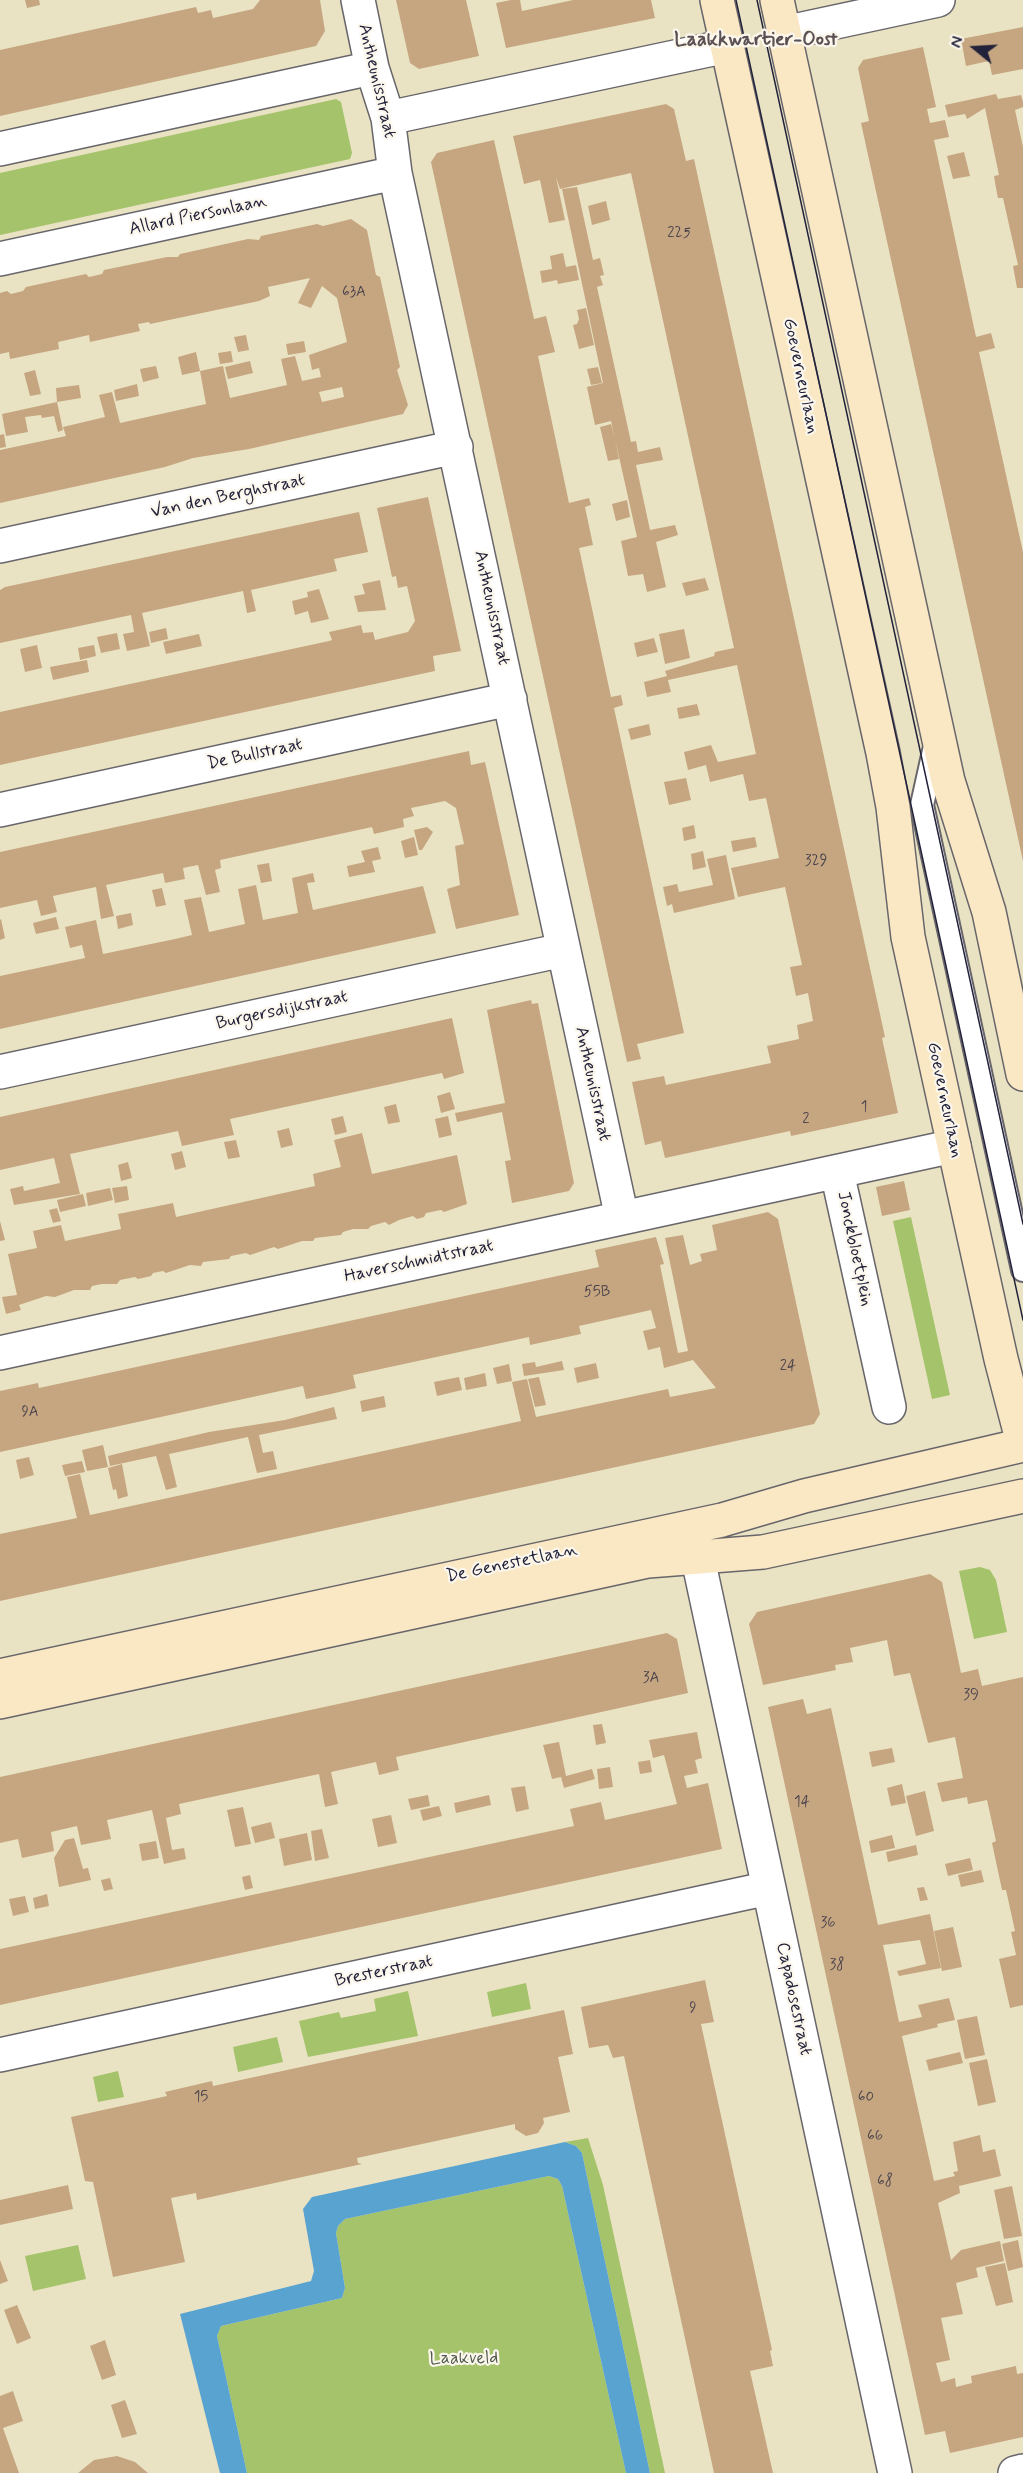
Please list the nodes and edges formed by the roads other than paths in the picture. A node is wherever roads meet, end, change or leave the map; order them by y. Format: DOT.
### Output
graph roads {
  1 [pos="358,0"];
  2 [pos="717,0"];
  3 [pos="777,0"];
  4 [pos="938,0"];
  5 [pos="784,33"];
  6 [pos="727,46"];
  7 [pos="372,68"];
  8 [pos="388,118"];
  9 [pos="0,149"];
  10 [pos="395,173"];
  11 [pos="0,259"];
  12 [pos="456,447"];
  13 [pos="0,546"];
  14 [pos="510,699"];
  15 [pos="937,735"];
  16 [pos="882,753"];
  17 [pos="922,805"];
  18 [pos="0,810"];
  19 [pos="563,950"];
  20 [pos="0,1072"];
  21 [pos="1023,1074"];
  22 [pos="954,1146"];
  23 [pos="837,1172"];
  24 [pos="622,1218"];
  25 [pos="1023,1270"];
  26 [pos="0,1353"];
  27 [pos="889,1407"];
  28 [pos="1023,1444"];
  29 [pos="1023,1496"];
  30 [pos="691,1526"];
  31 [pos="698,1558"];
  32 [pos="0,1676"];
  33 [pos="0,1702"];
  34 [pos="769,1888"];
  35 [pos="0,2055"];
  36 [pos="1023,2471"];
  37 [pos="895,2473"];
  38 [pos="1015,2473"];
  1 -- 7 [label="street, Antheunisstraat"];
  2 -- 6 [label="street, Goeverneurlaan"];
  3 -- 5 [label="street, Goeverneurlaan"];
  4 -- 5 [label="street"];
  5 -- 15 [label="street, Goeverneurlaan"];
  6 -- 8 [label="street"];
  6 -- 16 [label="street, Goeverneurlaan"];
  7 -- 8 [label="street, Antheunisstraat"];
  7 -- 9 [label="street"];
  8 -- 10 [label="street, Antheunisstraat"];
  10 -- 11 [label="street, Allard Piersonlaan"];
  10 -- 12 [label="street, Antheunisstraat"];
  12 -- 13 [label="street, Van den Berghstraat"];
  12 -- 14 [label="street, Antheunisstraat"];
  14 -- 18 [label="street, De Bullstraat"];
  14 -- 19 [label="street, Antheunisstraat"];
  15 -- 17 [label="lane, Goeverneurlaan"];
  15 -- 21 [label="street, Goeverneurlaan"];
  16 -- 17 [label="lane, Goeverneurlaan"];
  16 -- 22 [label="street, Goeverneurlaan"];
  17 -- 25 [label="lane, Goeverneurlaan"];
  19 -- 20 [label="street, Burgersdijkstraat"];
  19 -- 24 [label="street, Antheunisstraat"];
  22 -- 23 [label="street, Jonckbloetplein"];
  22 -- 28 [label="street, Goeverneurlaan"];
  23 -- 24 [label="street, Haverschmidtstraat"];
  23 -- 27 [label="street, Jonckbloetplein"];
  24 -- 26 [label="street, Haverschmidtstraat"];
  28 -- 30 [label="street, De Genestetlaan"];
  29 -- 31 [label="street, De Genestetlaan"];
  30 -- 31 [label="street, Capadosestraat"];
  30 -- 32 [label="street, De Genestetlaan"];
  31 -- 33 [label="street, De Genestetlaan"];
  31 -- 34 [label="street, Capadosestraat"];
  34 -- 35 [label="street, Bresterstraat"];
  34 -- 37 [label="street, Capadosestraat"];
  36 -- 38 [label="street"];
}
